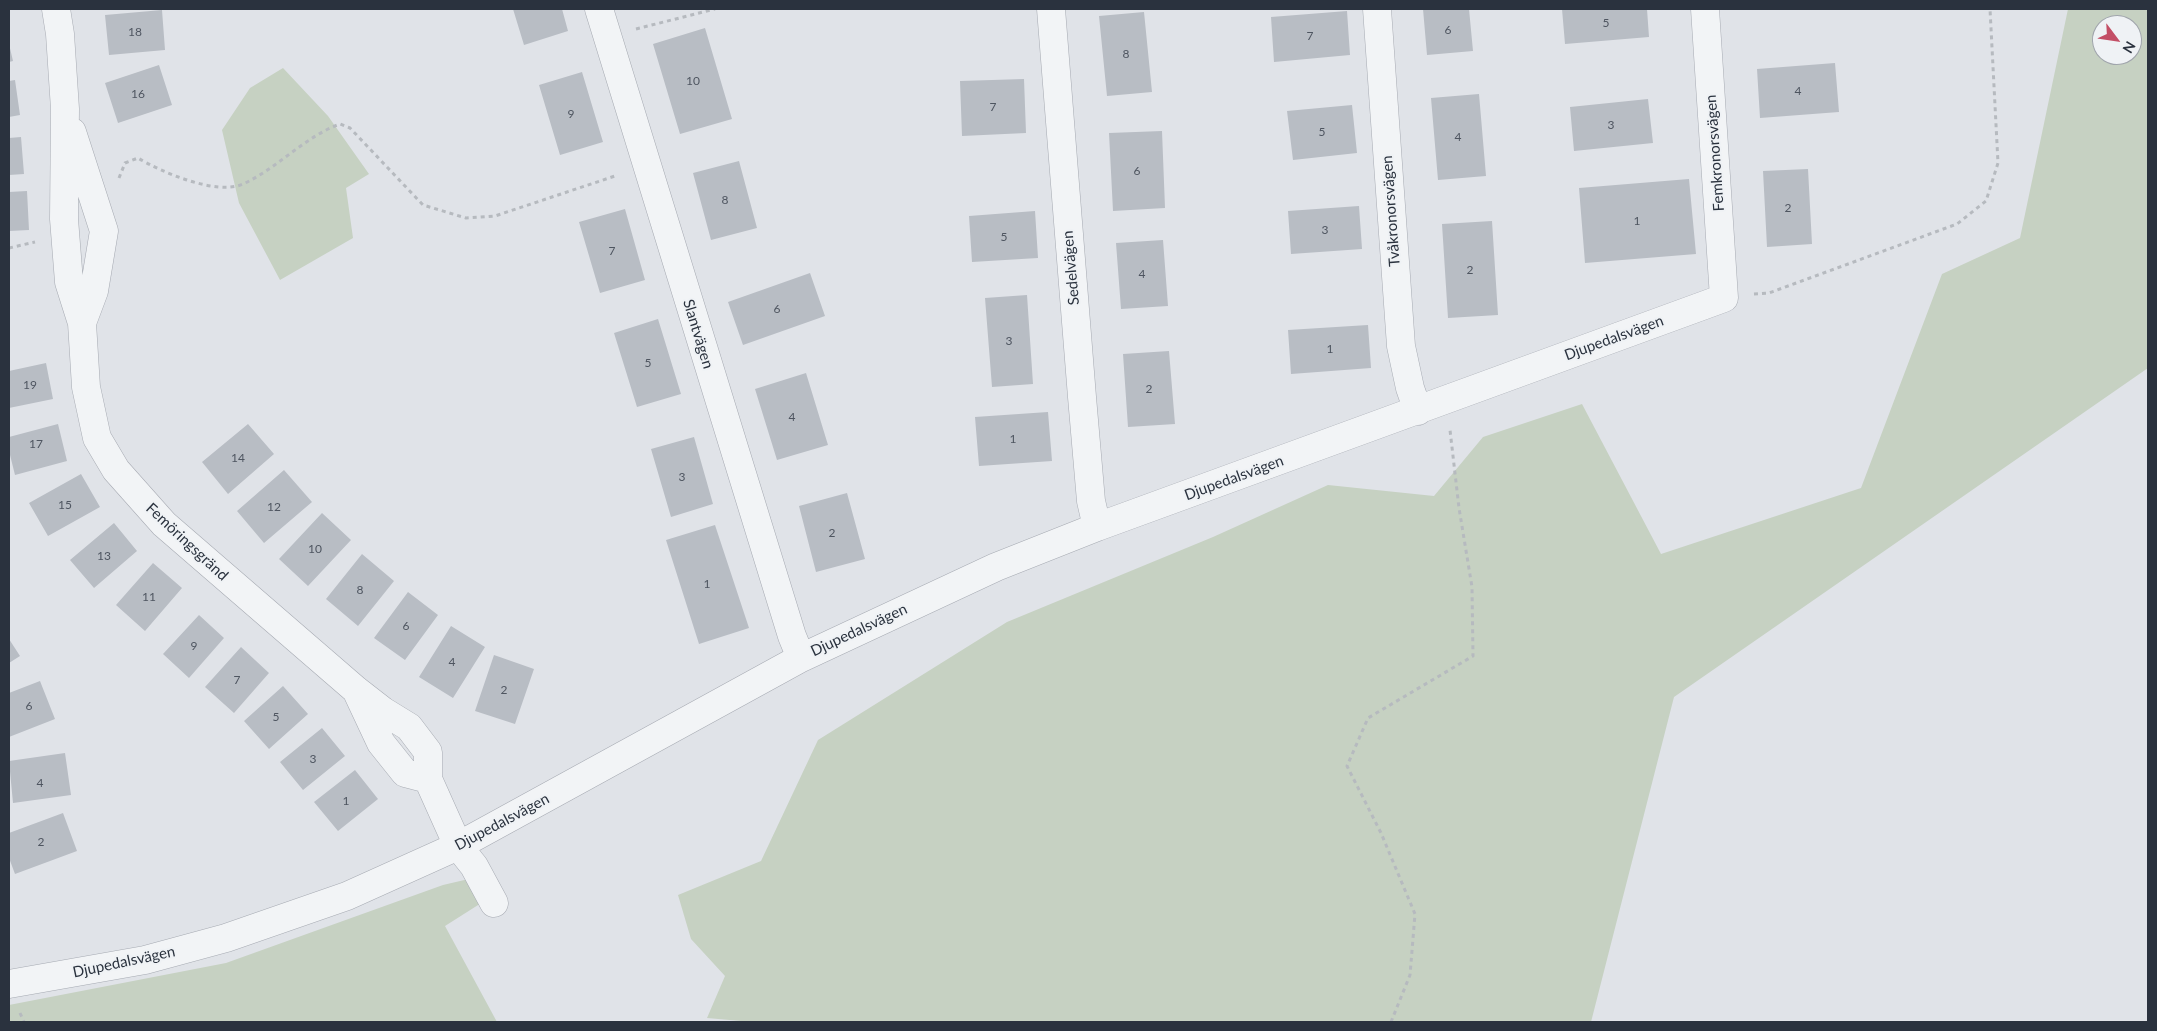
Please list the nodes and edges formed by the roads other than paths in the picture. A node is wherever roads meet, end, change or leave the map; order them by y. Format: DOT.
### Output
graph roads {
  1 [pos="56,9"];
  2 [pos="599,9"];
  3 [pos="1051,9"];
  4 [pos="1377,9"];
  5 [pos="1705,9"];
  6 [pos="65,109"];
  7 [pos="1724,298"];
  8 [pos="82,323"];
  9 [pos="1418,411"];
  10 [pos="1097,527"];
  11 [pos="801,658"];
  12 [pos="458,846"];
  13 [pos="494,903"];
  14 [pos="9,984"];
  1 -- 6 [label="street, Femöringsgränd"];
  2 -- 11 [label="street, Slantvägen"];
  3 -- 10 [label="street, Sedelvägen"];
  4 -- 9 [label="street, Tvåkronorsvägen"];
  5 -- 7 [label="street, Femkronorsvägen"];
  6 -- 8 [label="street, Femöringsgränd"];
  6 -- 8 [label="street, Femöringsgränd"];
  7 -- 9 [label="street, Djupedalsvägen"];
  8 -- 12 [label="street, Femöringsgränd"];
  9 -- 10 [label="street, Djupedalsvägen"];
  10 -- 11 [label="street, Djupedalsvägen"];
  11 -- 12 [label="street, Djupedalsvägen"];
  12 -- 13 [label="street, Femöringsgränd"];
  12 -- 14 [label="street, Djupedalsvägen"];
}
